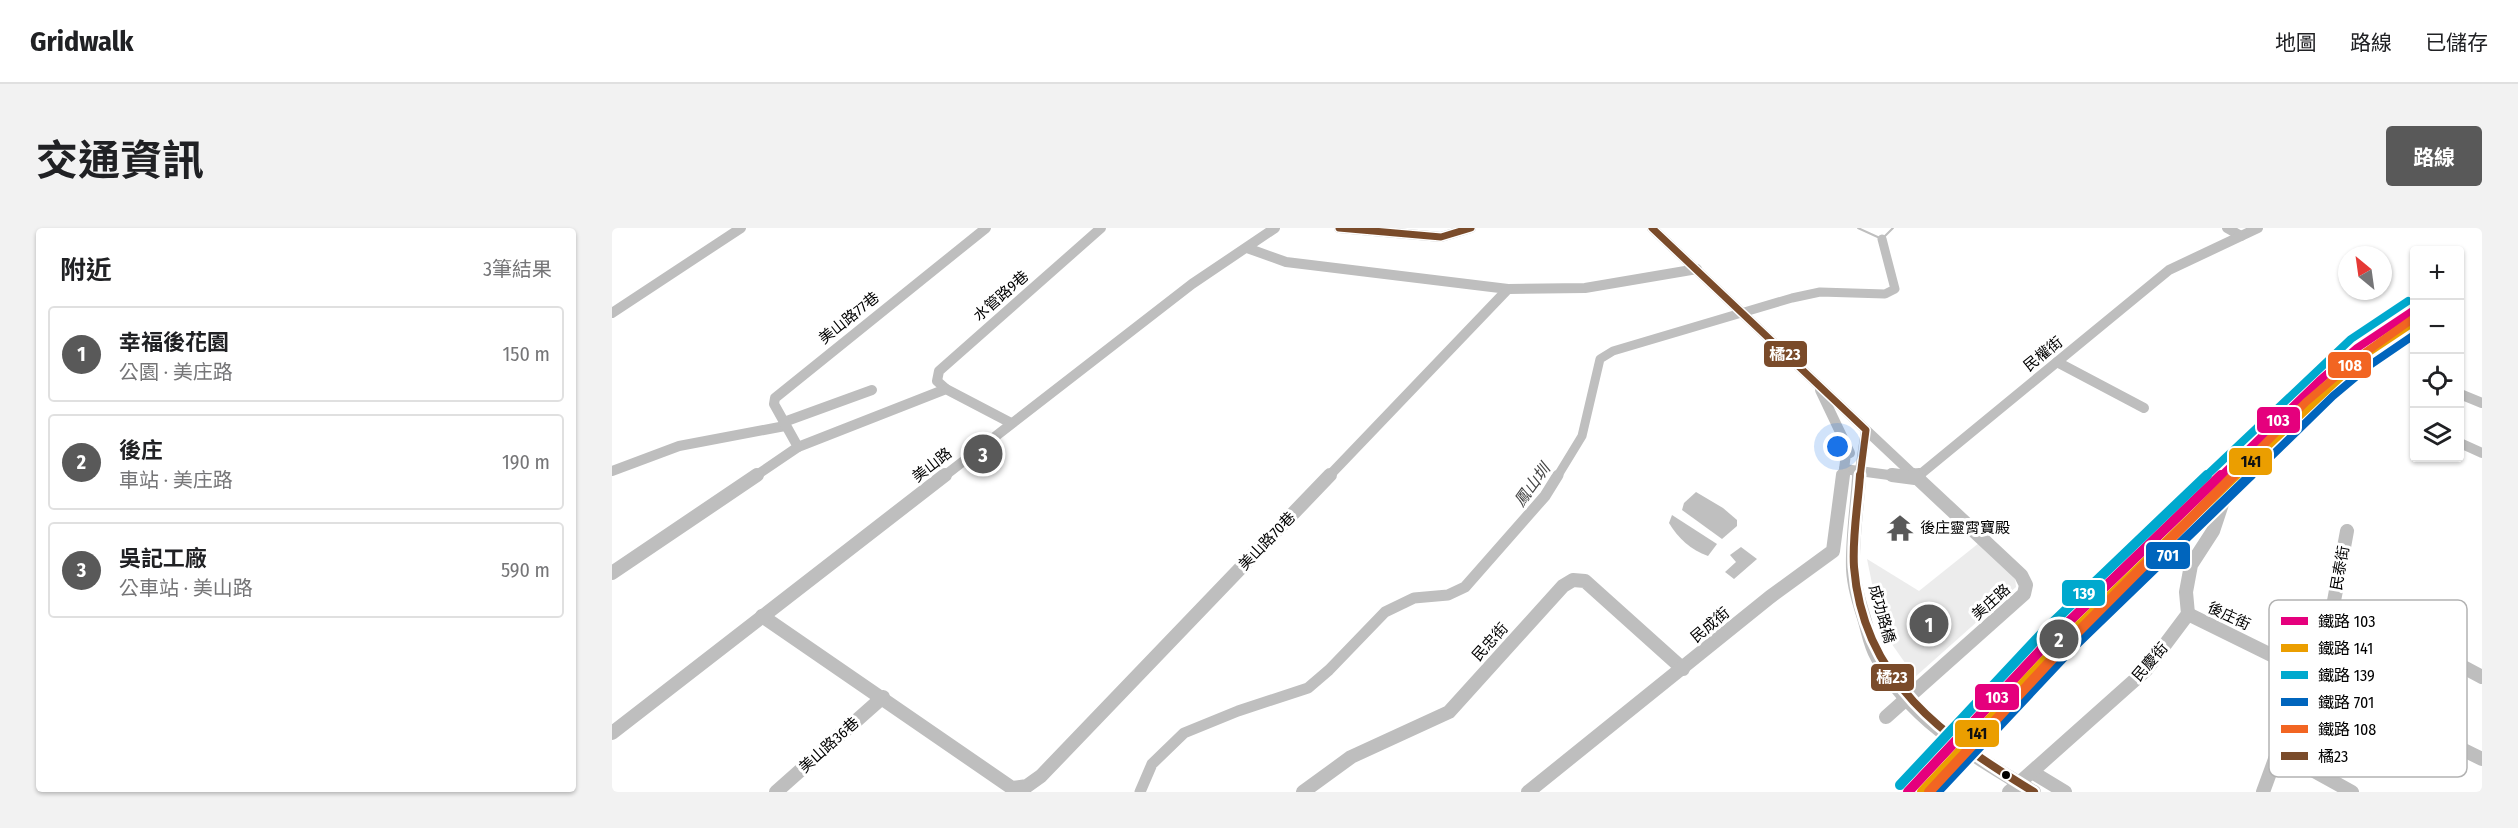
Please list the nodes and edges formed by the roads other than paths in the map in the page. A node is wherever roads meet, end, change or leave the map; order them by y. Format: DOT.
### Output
graph roads {
  1 [pos="741,228"];
  2 [pos="986,228"];
  3 [pos="1101,228"];
  4 [pos="1275,228"];
  5 [pos="1339,228"];
  6 [pos="1471,228"];
  7 [pos="1652,228"];
  8 [pos="2227,228"];
  9 [pos="2258,228"];
  10 [pos="2241,236"];
  11 [pos="1247,248"];
  12 [pos="1697,269"];
  13 [pos="1508,289"];
  14 [pos="612,313"];
  15 [pos="2058,362"];
  16 [pos="1818,387"];
  17 [pos="946,389"];
  18 [pos="872,390"];
  19 [pos="2464,396"];
  20 [pos="2482,403"];
  21 [pos="2144,408"];
  22 [pos="1011,423"];
  23 [pos="784,424"];
  24 [pos="1866,430"];
  25 [pos="2464,445"];
  26 [pos="1846,446"];
  27 [pos="798,447"];
  28 [pos="2482,453"];
  29 [pos="1844,469"];
  30 [pos="612,471"];
  31 [pos="1860,475"];
  32 [pos="1915,478"];
  33 [pos="2226,492"];
  34 [pos="2347,531"];
  35 [pos="612,573"];
  36 [pos="2334,600"];
  37 [pos="2188,614"];
  38 [pos="762,616"];
  39 [pos="2269,652"];
  40 [pos="1683,669"];
  41 [pos="2467,669"];
  42 [pos="2482,677"];
  43 [pos="883,697"];
  44 [pos="1887,717"];
  45 [pos="612,733"];
  46 [pos="2467,751"];
  47 [pos="2482,759"];
  48 [pos="2032,772"];
  49 [pos="2269,776"];
  50 [pos="2325,777"];
  51 [pos="1019,789"];
  52 [pos="2014,791"];
  53 [pos="776,792"];
  54 [pos="1303,792"];
  55 [pos="1528,792"];
  56 [pos="2034,792"];
  57 [pos="2065,792"];
  58 [pos="2263,792"];
  59 [pos="2352,792"];
  1 -- 14 [label="street"];
  2 -- 23 [label="street, 美山路77巷"];
  3 -- 17 [label="street, 水管路9巷"];
  4 -- 11 [label="street, 美山路"];
  5 -- 6 [label="street"];
  7 -- 12 [label="street"];
  8 -- 10 [label="street"];
  9 -- 10 [label="street, 民權街"];
  10 -- 15 [label="street, 民權街"];
  11 -- 13 [label="street"];
  11 -- 22 [label="street, 美山路"];
  12 -- 13 [label="street"];
  12 -- 16 [label="street, 美庄路"];
  13 -- 51 [label="street, 美山路70巷"];
  15 -- 21 [label="street"];
  15 -- 32 [label="street, 民權街"];
  16 -- 24 [label="street, 美庄路"];
  16 -- 26 [label="street"];
  17 -- 22 [label="street"];
  17 -- 27 [label="street"];
  18 -- 23 [label="street"];
  19 -- 20 [label="street"];
  22 -- 38 [label="street, 美山路"];
  23 -- 27 [label="street, 美山路77巷"];
  23 -- 30 [label="street"];
  24 -- 31 [label="street, 成功路橋"];
  24 -- 32 [label="street, 美庄路"];
  25 -- 28 [label="street"];
  26 -- 29 [label="street, 民成街"];
  26 -- 31 [label="street"];
  27 -- 35 [label="street"];
  29 -- 31 [label="street"];
  29 -- 40 [label="street, 民成街"];
  31 -- 32 [label="street"];
  31 -- 56 [label="street, 成功路橋, bridge"];
  32 -- 44 [label="street, 美庄路"];
  33 -- 37 [label="street"];
  34 -- 36 [label="street, 民泰街"];
  37 -- 39 [label="street, 後庄街"];
  37 -- 48 [label="street, 民慶街"];
  38 -- 43 [label="street, 美山路70巷"];
  38 -- 45 [label="street, 美山路"];
  40 -- 54 [label="street, 民忠街"];
  40 -- 55 [label="street, 民成街"];
  41 -- 42 [label="street"];
  43 -- 51 [label="street, 美山路70巷"];
  43 -- 53 [label="street, 美山路36巷"];
  46 -- 47 [label="street, 後庄街"];
  48 -- 52 [label="street, 民慶街"];
  48 -- 57 [label="street"];
  49 -- 58 [label="street"];
  50 -- 59 [label="street"];
}
